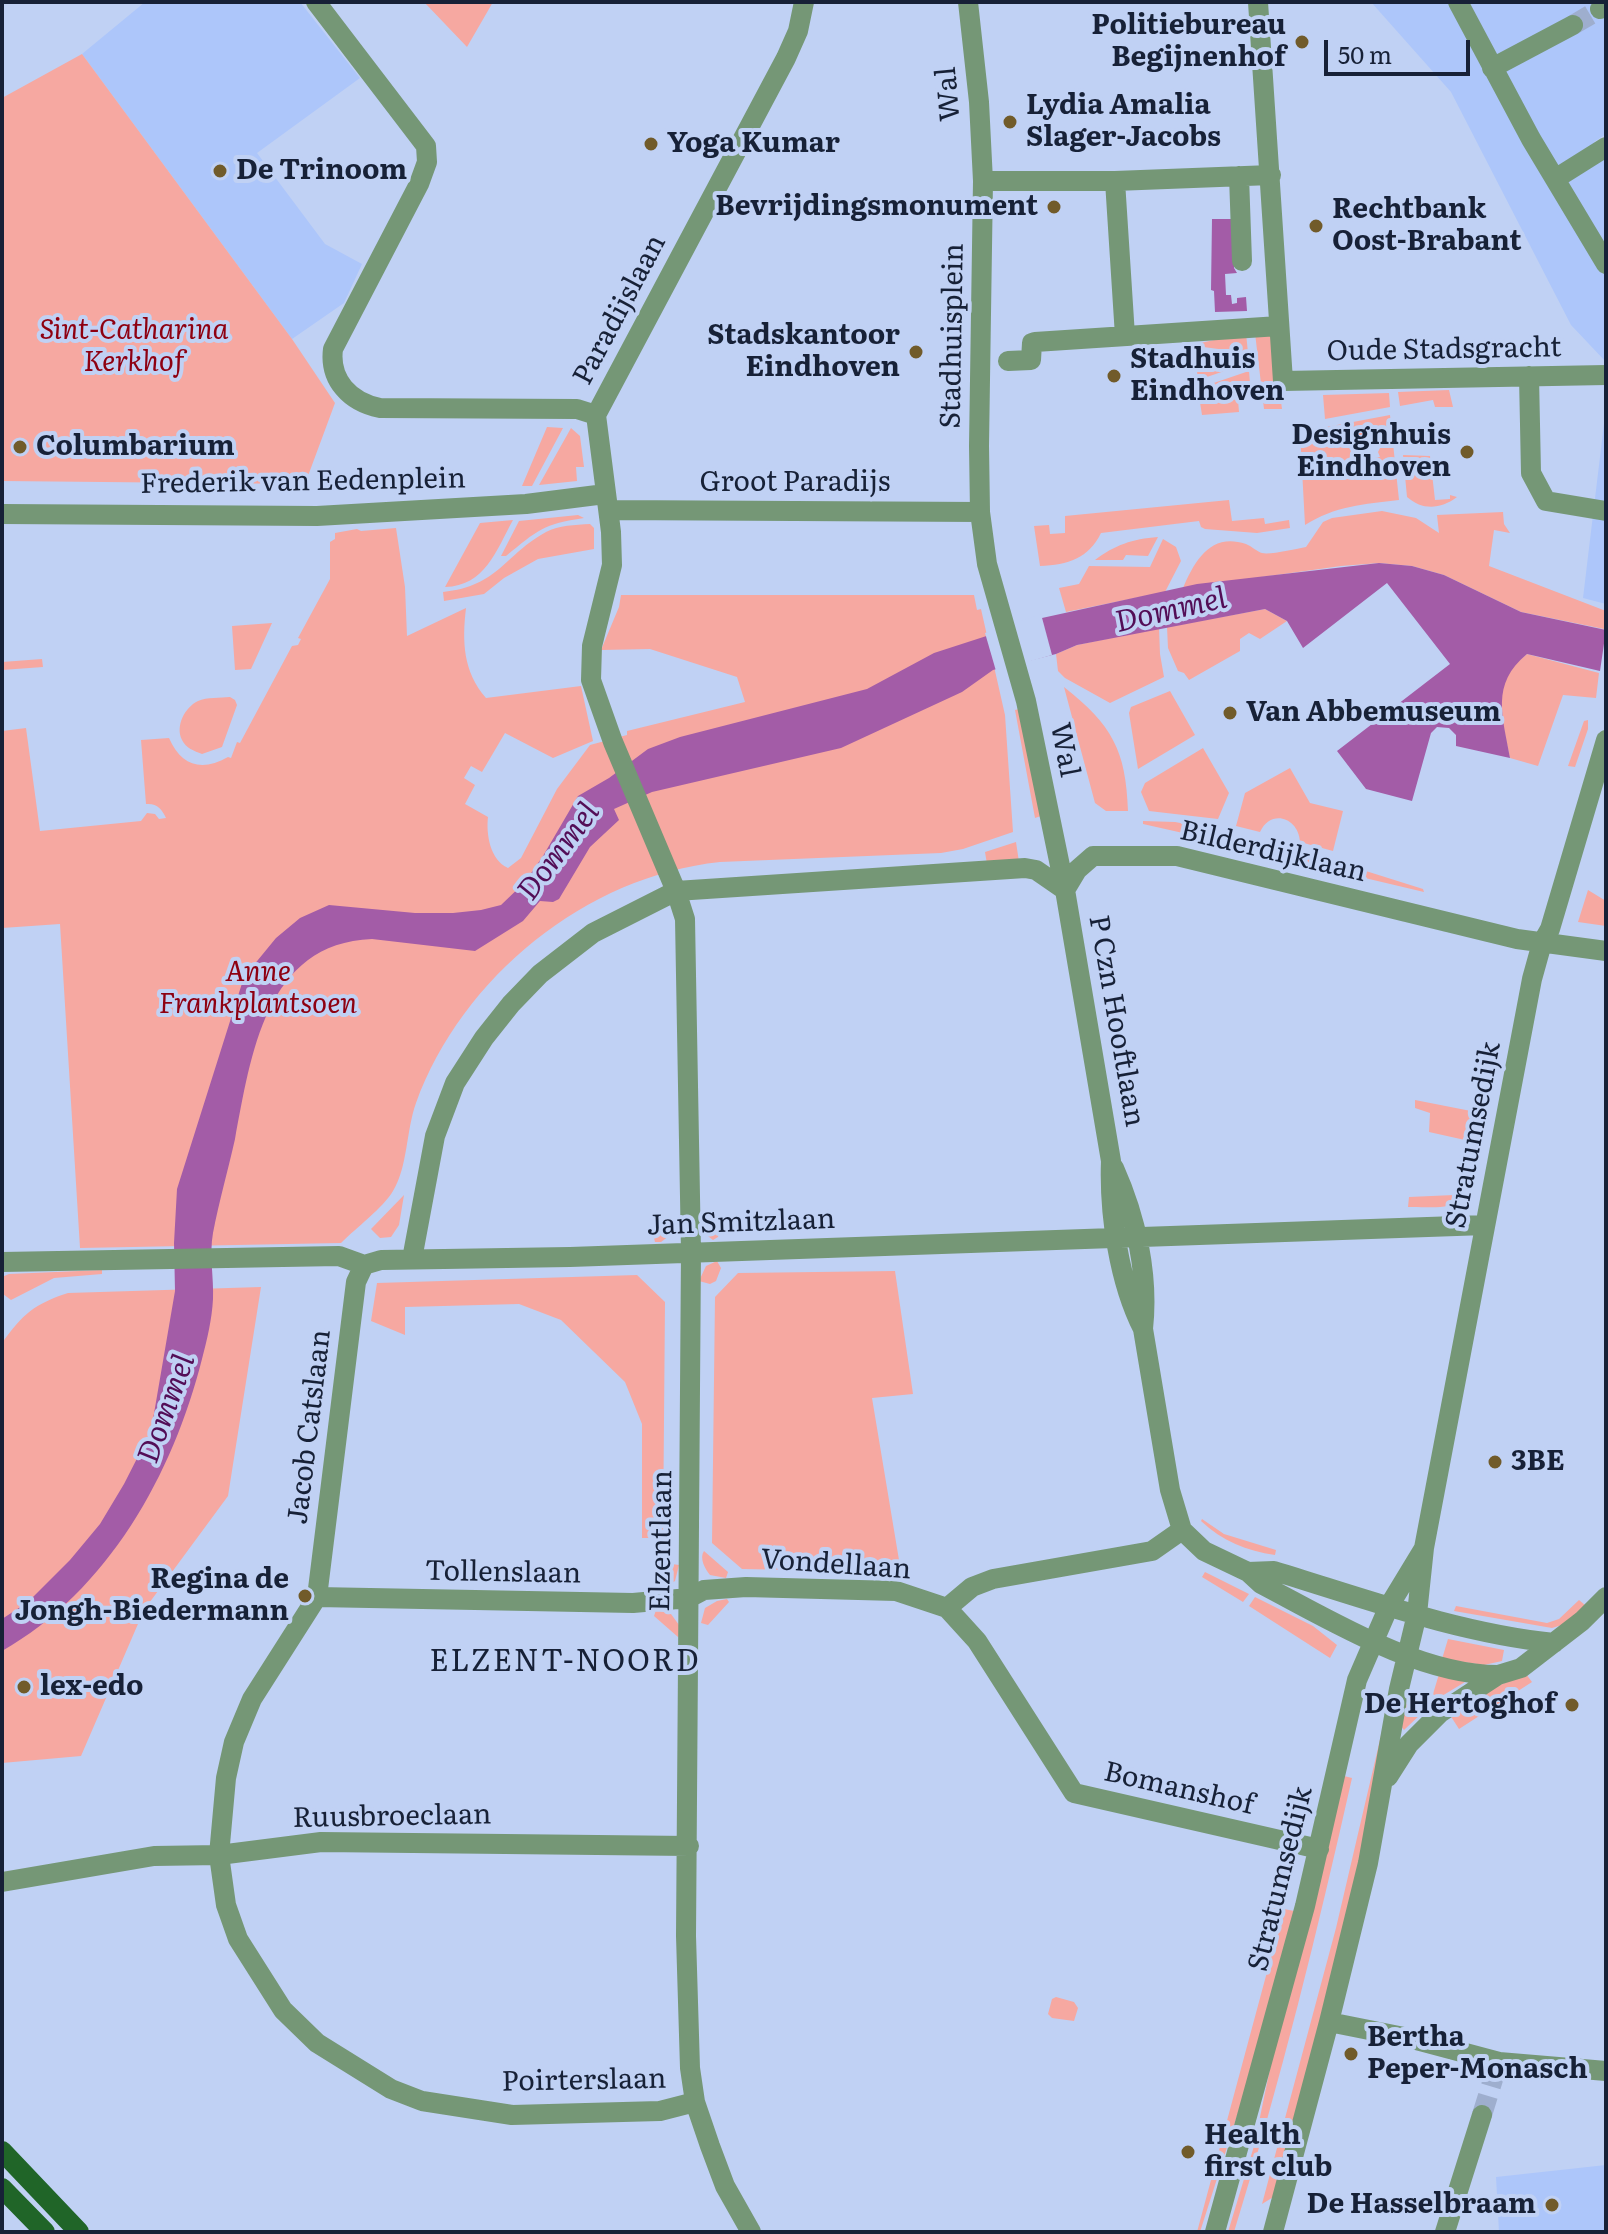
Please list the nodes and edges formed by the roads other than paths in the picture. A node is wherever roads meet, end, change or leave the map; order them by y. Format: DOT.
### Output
graph roads {
  1 [pos="316,2"];
  2 [pos="804,2"];
  3 [pos="968,2"];
  4 [pos="1258,2"];
  5 [pos="1458,2"];
  6 [pos="1573,25"];
  7 [pos="1492,68"];
  8 [pos="1606,147"];
  9 [pos="1271,175"];
  10 [pos="1239,176"];
  11 [pos="1555,179"];
  12 [pos="983,181"];
  13 [pos="1115,181"];
  14 [pos="1242,261"];
  15 [pos="1606,264"];
  16 [pos="1279,326"];
  17 [pos="1125,336"];
  18 [pos="1008,361"];
  19 [pos="1606,375"];
  20 [pos="1529,376"];
  21 [pos="596,415"];
  22 [pos="607,502"];
  23 [pos="1606,511"];
  24 [pos="980,512"];
  25 [pos="2,514"];
  26 [pos="1003,622"];
  27 [pos="1606,740"];
  28 [pos="1065,890"];
  29 [pos="676,891"];
  30 [pos="1542,943"];
  31 [pos="1606,951"];
  32 [pos="1485,1225"];
  33 [pos="1120,1238"];
  34 [pos="691,1252"];
  35 [pos="412,1259"];
  36 [pos="2,1262"];
  37 [pos="364,1265"];
  38 [pos="1182,1530"];
  39 [pos="1424,1548"];
  40 [pos="1248,1572"];
  41 [pos="317,1597"];
  42 [pos="1606,1597"];
  43 [pos="689,1598"];
  44 [pos="1389,1606"];
  45 [pos="947,1608"];
  46 [pos="1417,1614"];
  47 [pos="1373,1641"];
  48 [pos="1554,1643"];
  49 [pos="1407,1654"];
  50 [pos="1498,1675"];
  51 [pos="1384,1784"];
  52 [pos="1074,1793"];
  53 [pos="689,1846"];
  54 [pos="1319,1849"];
  55 [pos="219,1855"];
  56 [pos="2,1882"];
  57 [pos="1329,2022"];
  58 [pos="1606,2071"];
  59 [pos="695,2102"];
  60 [pos="1482,2115"];
  61 [pos="2,2151"];
  62 [pos="2,2188"];
  63 [pos="749,2231"];
  64 [pos="45,2232"];
  65 [pos="79,2232"];
  66 [pos="1215,2232"];
  67 [pos="1273,2232"];
  68 [pos="1445,2232"];
  1 -- 21 [label="street"];
  2 -- 21 [label="street, Paradijslaan"];
  3 -- 12 [label="street, Wal"];
  4 -- 9 [label="street"];
  5 -- 7 [label="street"];
  6 -- 7 [label="street"];
  7 -- 11 [label="street"];
  8 -- 11 [label="street"];
  9 -- 10 [label="street"];
  9 -- 16 [label="street"];
  10 -- 13 [label="street"];
  10 -- 14 [label="street"];
  11 -- 15 [label="street"];
  12 -- 13 [label="street"];
  12 -- 24 [label="street, Stadhuisplein"];
  13 -- 17 [label="street"];
  16 -- 17 [label="street, Stadhuisplein"];
  16 -- 20 [label="street, Oude Stadsgracht"];
  17 -- 18 [label="street, Stadhuisplein"];
  19 -- 20 [label="street, Oude Stadsgracht"];
  20 -- 23 [label="street"];
  21 -- 22 [label="street, Paradijslaan"];
  22 -- 24 [label="street, Groot Paradijs"];
  22 -- 25 [label="street, Frederik van Eedenplein"];
  22 -- 29 [label="street, Paradijslaan"];
  24 -- 26 [label="street, Stadhuisplein"];
  26 -- 28 [label="street, Wal"];
  27 -- 30 [label="street, Stratumsedijk"];
  28 -- 29 [label="street"];
  28 -- 30 [label="street, Bilderdijklaan"];
  28 -- 33 [label="street, P Czn Hooftlaan"];
  29 -- 34 [label="street, Elzentlaan"];
  29 -- 35 [label="street"];
  30 -- 31 [label="street"];
  30 -- 32 [label="street, Stratumsedijk"];
  32 -- 33 [label="street, Jan Smitzlaan"];
  32 -- 39 [label="street, Stratumsedijk"];
  33 -- 34 [label="street, Jan Smitzlaan"];
  33 -- 38 [label="street, P Czn Hooftlaan"];
  34 -- 35 [label="street, Jan Smitzlaan"];
  34 -- 43 [label="street, Elzentlaan"];
  35 -- 37 [label="street, Jan Smitzlaan"];
  36 -- 37 [label="street, Jan Smitzlaan"];
  37 -- 41 [label="street, Jacob Catslaan"];
  38 -- 40 [label="street"];
  38 -- 45 [label="street"];
  39 -- 44 [label="street, Stratumsedijk"];
  39 -- 46 [label="street, Stratumsedijk"];
  40 -- 44 [label="street"];
  40 -- 47 [label="street"];
  41 -- 43 [label="street, Tollenslaan"];
  41 -- 55 [label="street, Poirterslaan"];
  42 -- 48 [label="street"];
  43 -- 45 [label="street, Vondellaan"];
  43 -- 53 [label="street, Elzentlaan"];
  44 -- 46 [label="street"];
  44 -- 47 [label="street, Stratumsedijk"];
  45 -- 52 [label="street, Vondellaan"];
  46 -- 48 [label="street"];
  46 -- 49 [label="street, Stratumsedijk"];
  47 -- 49 [label="street"];
  47 -- 54 [label="street, Stratumsedijk"];
  48 -- 50 [label="street"];
  49 -- 50 [label="street"];
  49 -- 51 [label="street, Stratumsedijk"];
  50 -- 51 [label="street"];
  51 -- 57 [label="street, Stratumsedijk"];
  52 -- 54 [label="street, Bomanshof"];
  53 -- 55 [label="street, Ruusbroeclaan"];
  53 -- 59 [label="street, Elzentlaan"];
  54 -- 66 [label="street, Stratumsedijk"];
  55 -- 56 [label="street, Ruusbroeclaan"];
  55 -- 59 [label="street, Poirterslaan"];
  57 -- 58 [label="street"];
  57 -- 67 [label="street, Stratumsedijk"];
  59 -- 63 [label="street, Elzentlaan"];
  60 -- 68 [label="street"];
  61 -- 65 [label="main road"];
  62 -- 64 [label="main road"];
}
